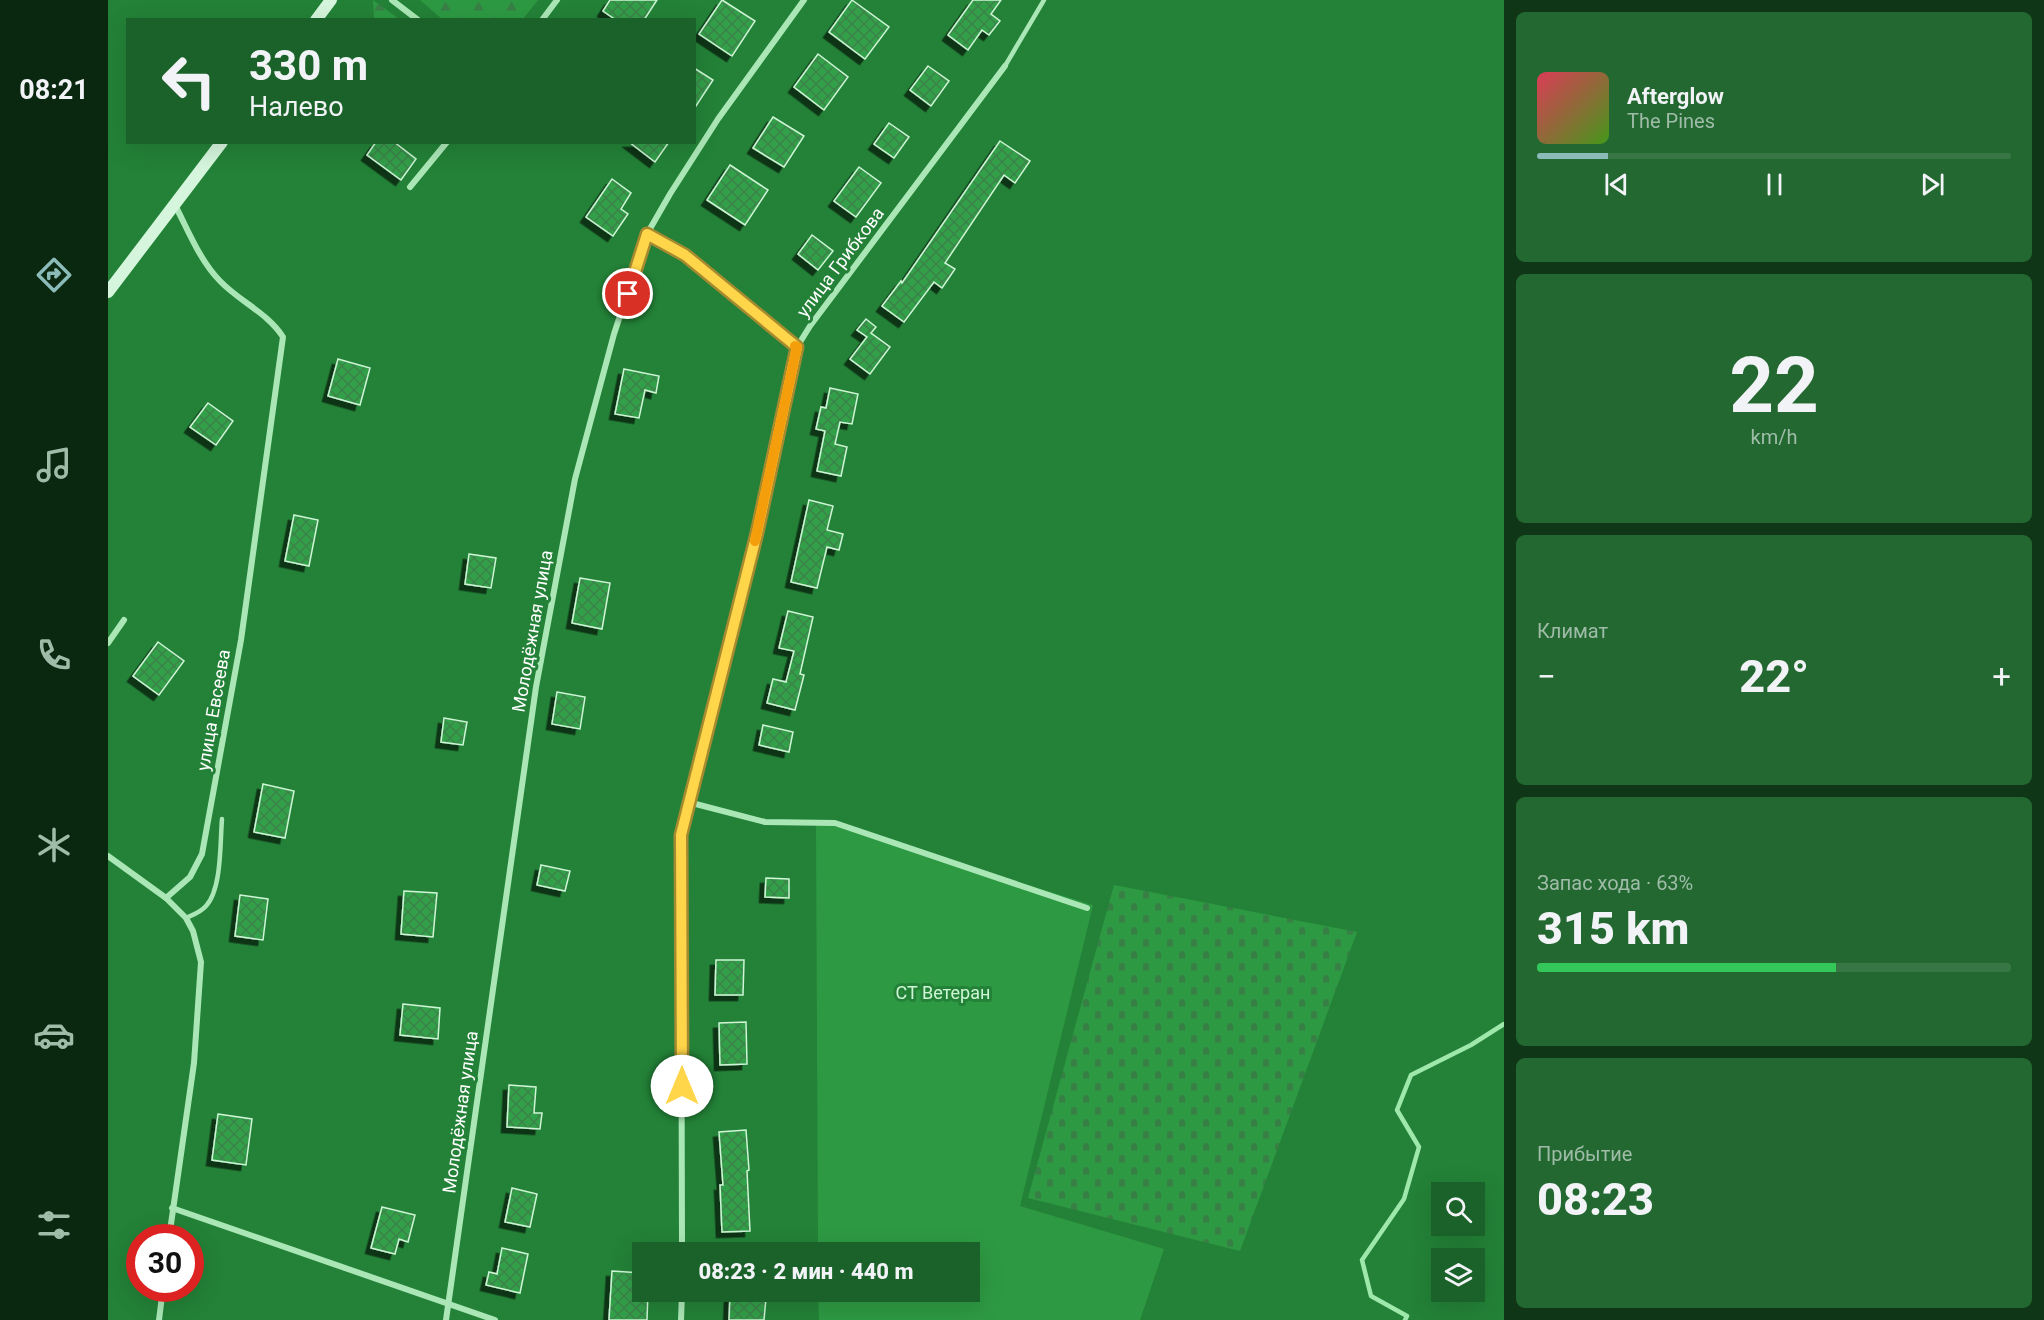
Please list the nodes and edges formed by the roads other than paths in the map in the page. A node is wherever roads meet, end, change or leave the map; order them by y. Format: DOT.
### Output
graph roads {
  1 [pos="331,0"];
  2 [pos="392,0"];
  3 [pos="557,0"];
  4 [pos="804,0"];
  5 [pos="1044,0"];
  6 [pos="318,18"];
  7 [pos="415,18"];
  8 [pos="544,18"];
  9 [pos="1005,66"];
  10 [pos="221,144"];
  11 [pos="445,144"];
  12 [pos="410,187"];
  13 [pos="175,205"];
  14 [pos="647,234"];
  15 [pos="108,292"];
  16 [pos="797,347"];
  17 [pos="124,620"];
  18 [pos="108,643"];
  19 [pos="688,802"];
  20 [pos="222,819"];
  21 [pos="108,855"];
  22 [pos="166,897"];
  23 [pos="1087,908"];
  24 [pos="186,918"];
  25 [pos="172,1208"];
  26 [pos="170,1224"];
  27 [pos="682,1242"];
  28 [pos="161,1302"];
  29 [pos="682,1302"];
  30 [pos="448,1305"];
  31 [pos="159,1320"];
  32 [pos="446,1320"];
  33 [pos="495,1320"];
  34 [pos="681,1320"];
  1 -- 6 [label="main road"];
  2 -- 7 [label="street"];
  3 -- 8 [label="street"];
  4 -- 14 [label="street, Молодёжная улица"];
  5 -- 9 [label="lane"];
  9 -- 16 [label="street, улица Грибкова"];
  10 -- 13 [label="main road"];
  11 -- 12 [label="street"];
  13 -- 15 [label="main road"];
  13 -- 22 [label="street, улица Евсеева"];
  14 -- 16 [label="street"];
  14 -- 30 [label="street, Молодёжная улица"];
  16 -- 19 [label="street, улица Грибкова"];
  17 -- 18 [label="street"];
  19 -- 23 [label="street"];
  19 -- 27 [label="street, улица Грибкова"];
  20 -- 24 [label="lane"];
  21 -- 22 [label="street"];
  22 -- 24 [label="street"];
  24 -- 25 [label="street"];
  25 -- 26 [label="street"];
  25 -- 30 [label="street"];
  28 -- 31 [label="street"];
  29 -- 34 [label="street"];
  30 -- 32 [label="street, Молодёжная улица"];
  30 -- 33 [label="street"];
}
